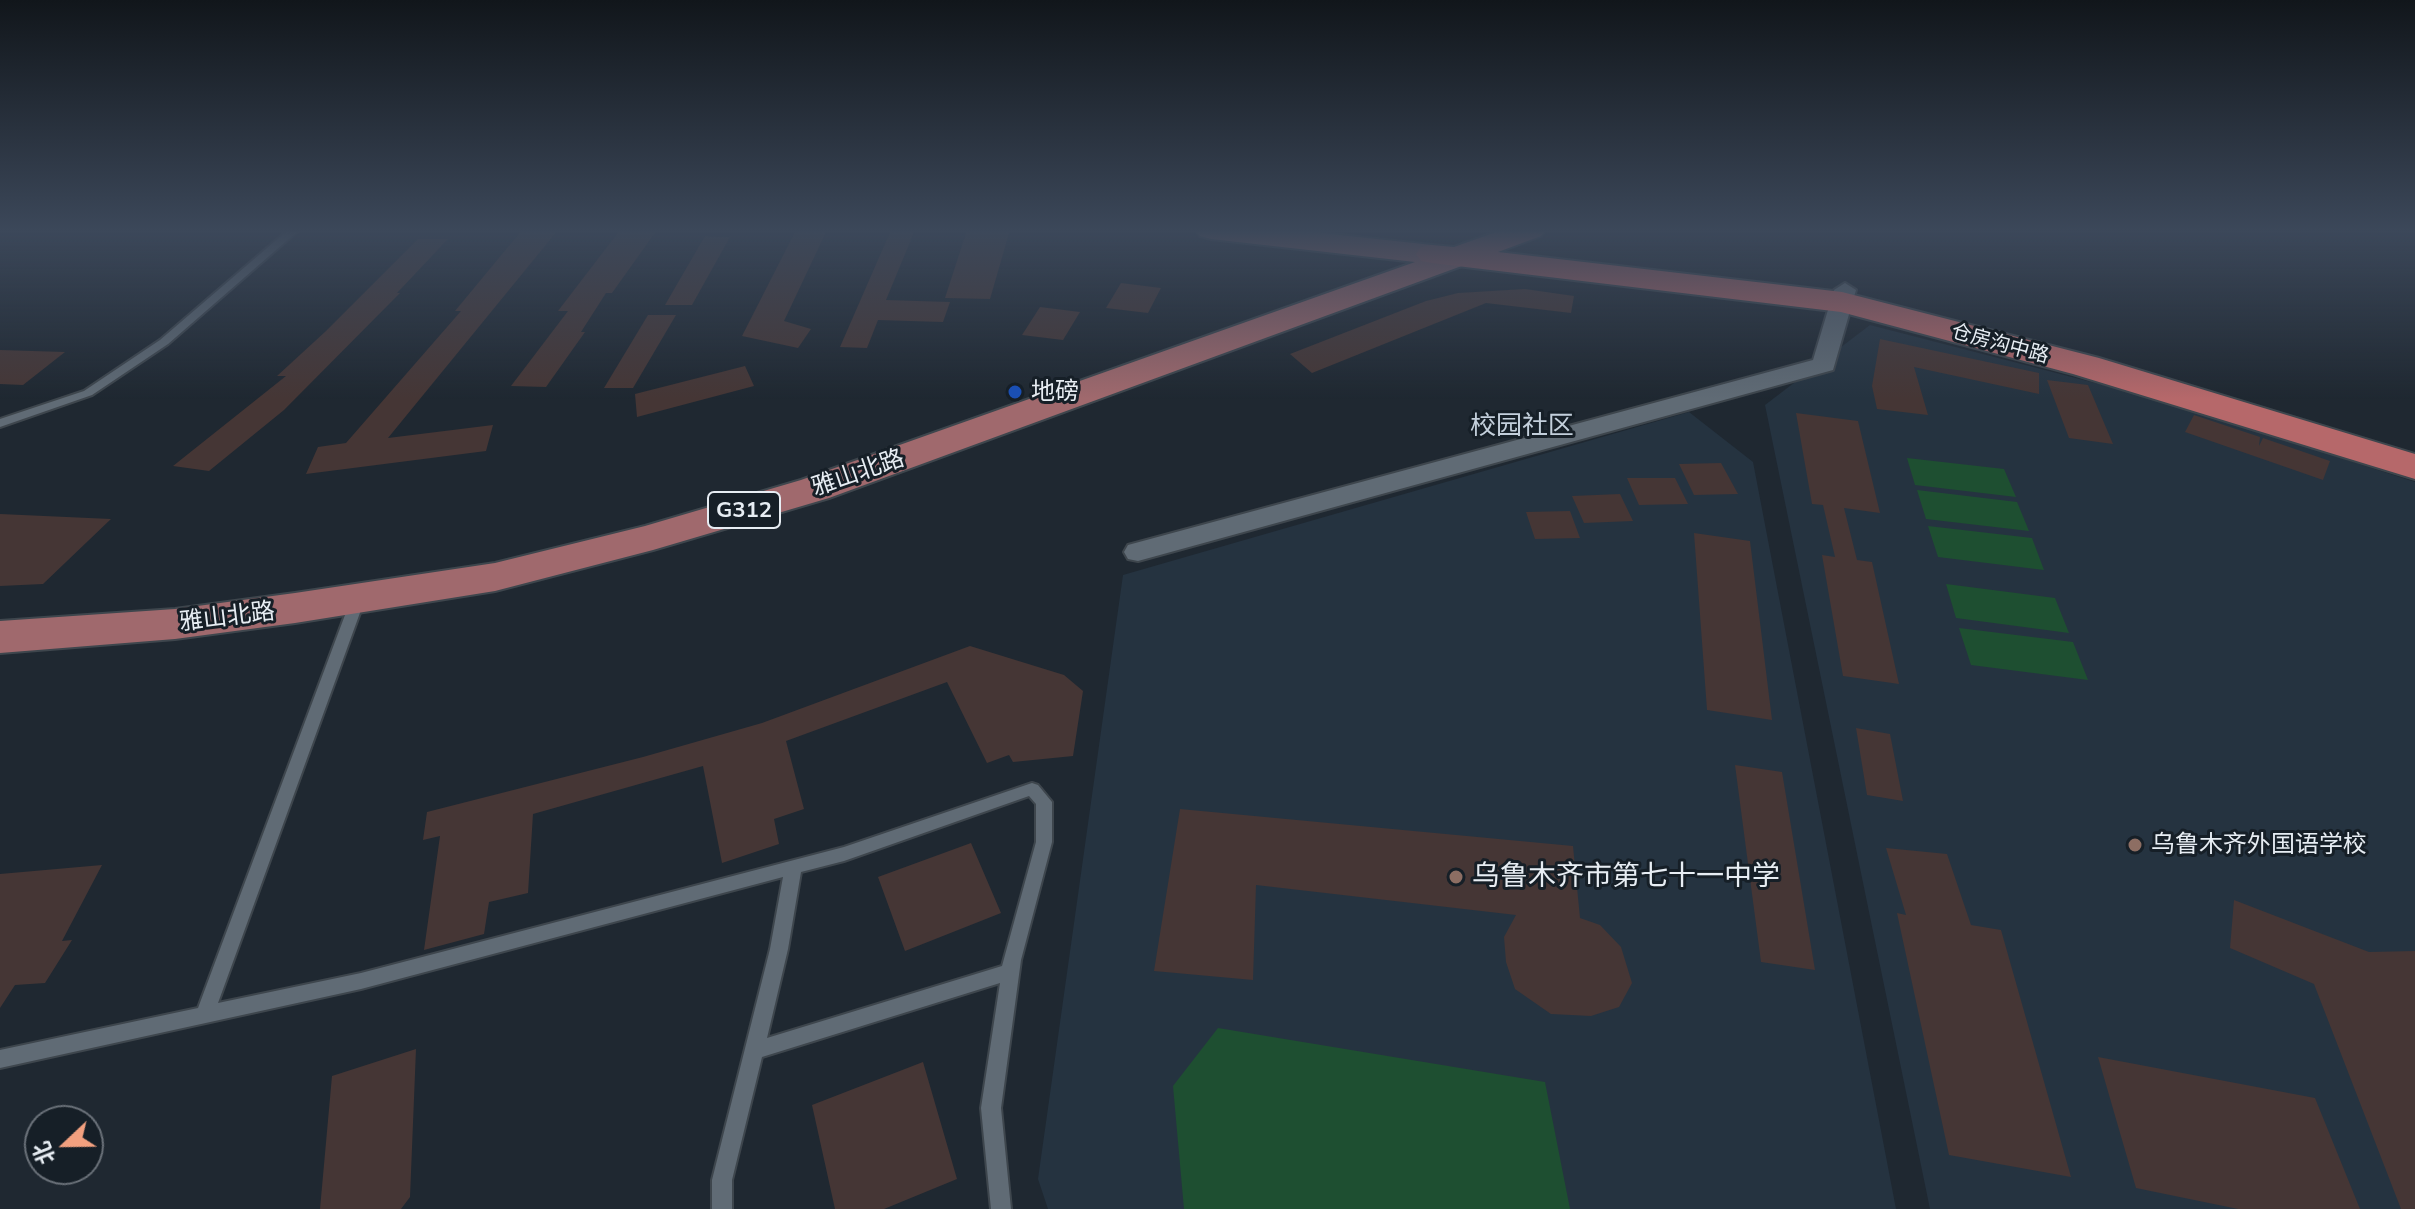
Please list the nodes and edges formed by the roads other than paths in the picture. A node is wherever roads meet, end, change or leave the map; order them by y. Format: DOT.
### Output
graph roads {
  1 [pos="229,286"];
  2 [pos="1335,286"];
  3 [pos="1361,286"];
  4 [pos="1767,286"];
  5 [pos="1844,296"];
  6 [pos="0,423"];
  7 [pos="2415,445"];
  8 [pos="2415,467"];
  9 [pos="1138,552"];
  10 [pos="359,598"];
  11 [pos="0,609"];
  12 [pos="0,637"];
  13 [pos="793,867"];
  14 [pos="1011,971"];
  15 [pos="204,1016"];
  16 [pos="755,1050"];
  17 [pos="0,1059"];
  18 [pos="722,1209"];
  19 [pos="1001,1209"];
  1 -- 6 [label="lane"];
  2 -- 11 [label="main road, 雅山北路 / G312"];
  3 -- 10 [label="main road, 雅山北路 / G312"];
  4 -- 5 [label="highway, 仓房沟中路"];
  5 -- 7 [label="highway, 仓房沟中路"];
  5 -- 8 [label="highway, 仓房沟中路"];
  5 -- 9 [label="street"];
  10 -- 12 [label="main road, 雅山北路 / G312"];
  10 -- 15 [label="lane"];
  13 -- 14 [label="lane"];
  13 -- 15 [label="lane"];
  13 -- 16 [label="lane"];
  14 -- 16 [label="lane"];
  14 -- 19 [label="lane"];
  15 -- 17 [label="lane"];
  16 -- 18 [label="lane"];
}
